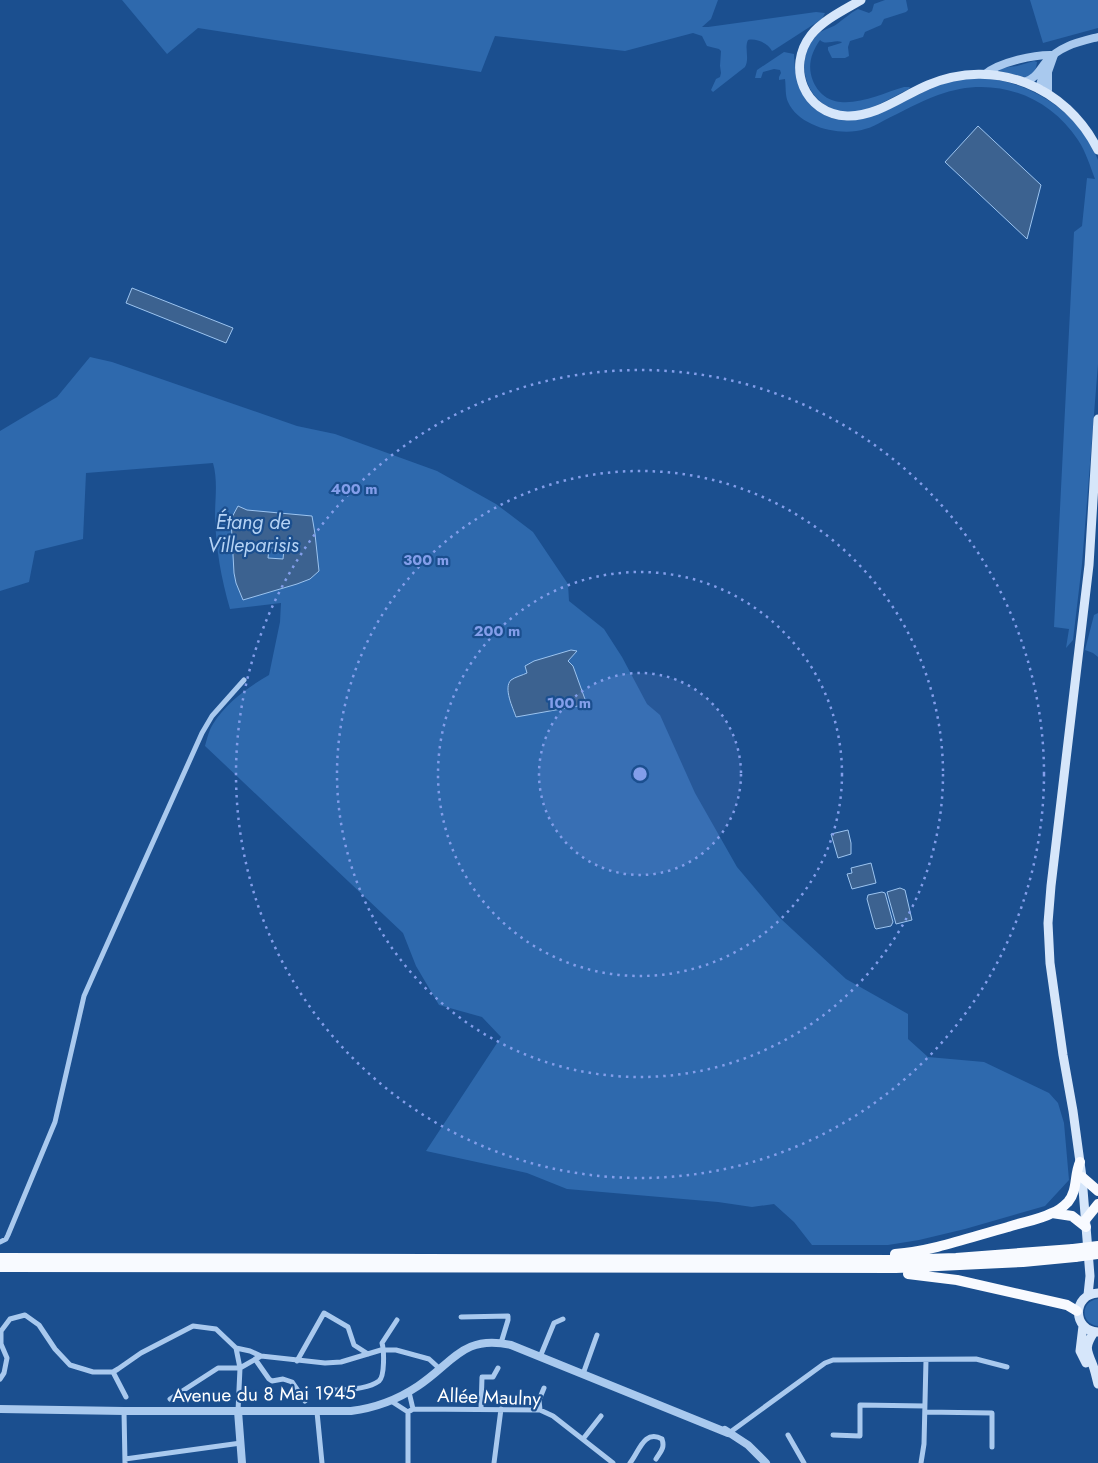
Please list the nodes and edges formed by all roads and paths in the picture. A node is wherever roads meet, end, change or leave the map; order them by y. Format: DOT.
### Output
graph roads {
  1 [pos="861,0"];
  2 [pos="1098,37"];
  3 [pos="1054,55"];
  4 [pos="1042,68"];
  5 [pos="985,74"];
  6 [pos="1024,82"];
  7 [pos="1043,91"];
  8 [pos="1098,150"];
  9 [pos="1098,419"];
  10 [pos="244,680"];
  11 [pos="1080,1162"];
  12 [pos="1082,1177"];
  13 [pos="1098,1191"];
  14 [pos="1098,1204"];
  15 [pos="1052,1213"];
  16 [pos="1086,1223"];
  17 [pos="0,1242"];
  18 [pos="1098,1246"];
  19 [pos="1074,1253"];
  20 [pos="1098,1254"];
  21 [pos="0,1258"];
  22 [pos="853,1264"];
  23 [pos="0,1266"];
  24 [pos="1090,1276"];
  25 [pos="1098,1292"];
  26 [pos="1088,1295"];
  27 [pos="1078,1311"];
  28 [pos="461,1317"];
  29 [pos="563,1319"];
  30 [pos="398,1320"];
  31 [pos="1083,1326"];
  32 [pos="1096,1332"];
  33 [pos="597,1335"];
  34 [pos="501,1343"];
  35 [pos="236,1348"];
  36 [pos="384,1350"];
  37 [pos="368,1354"];
  38 [pos="540,1357"];
  39 [pos="258,1358"];
  40 [pos="296,1360"];
  41 [pos="926,1360"];
  42 [pos="1007,1367"];
  43 [pos="240,1368"];
  44 [pos="498,1368"];
  45 [pos="440,1369"];
  46 [pos="112,1372"];
  47 [pos="583,1374"];
  48 [pos="1095,1374"];
  49 [pos="0,1379"];
  50 [pos="1098,1384"];
  51 [pos="544,1388"];
  52 [pos="333,1390"];
  53 [pos="409,1392"];
  54 [pos="126,1397"];
  55 [pos="170,1399"];
  56 [pos="305,1401"];
  57 [pos="391,1401"];
  58 [pos="0,1409"];
  59 [pos="481,1409"];
  60 [pos="501,1409"];
  61 [pos="925,1409"];
  62 [pos="540,1410"];
  63 [pos="124,1411"];
  64 [pos="238,1411"];
  65 [pos="410,1411"];
  66 [pos="318,1412"];
  67 [pos="601,1416"];
  68 [pos="728,1433"];
  69 [pos="788,1435"];
  70 [pos="833,1435"];
  71 [pos="582,1439"];
  72 [pos="241,1443"];
  73 [pos="992,1447"];
  74 [pos="656,1459"];
  75 [pos="125,1461"];
  76 [pos="242,1463"];
  77 [pos="322,1463"];
  78 [pos="408,1463"];
  79 [pos="494,1463"];
  80 [pos="613,1463"];
  81 [pos="630,1463"];
  82 [pos="766,1463"];
  83 [pos="804,1463"];
  84 [pos="921,1463"];
  1 -- 5 [label="main road"];
  2 -- 3 [label="street"];
  3 -- 4 [label="street"];
  3 -- 5 [label="street"];
  3 -- 7 [label="street"];
  4 -- 6 [label="street"];
  4 -- 7 [label="street"];
  5 -- 6 [label="main road"];
  6 -- 7 [label="main road"];
  7 -- 8 [label="main road"];
  9 -- 11 [label="main road"];
  10 -- 17 [label="street"];
  11 -- 12 [label="main road"];
  11 -- 15 [label="highway"];
  12 -- 13 [label="highway"];
  12 -- 16 [label="main road"];
  14 -- 16 [label="highway"];
  15 -- 16 [label="highway"];
  15 -- 22 [label="highway"];
  16 -- 24 [label="main road"];
  18 -- 19 [label="highway, bridge"];
  19 -- 20 [label="highway, bridge"];
  19 -- 22 [label="highway"];
  21 -- 22 [label="highway"];
  22 -- 23 [label="highway"];
  22 -- 27 [label="highway"];
  24 -- 25 [label="main road"];
  24 -- 26 [label="main road"];
  25 -- 26 [label="main road"];
  26 -- 27 [label="main road"];
  27 -- 31 [label="main road"];
  28 -- 34 [label="street"];
  29 -- 38 [label="street"];
  30 -- 36 [label="street"];
  31 -- 32 [label="main road"];
  31 -- 48 [label="main road"];
  32 -- 48 [label="main road"];
  33 -- 47 [label="street"];
  34 -- 38 [label="street, Avenue du 8 Mai 1945"];
  34 -- 45 [label="street, Avenue du 8 Mai 1945"];
  35 -- 39 [label="street"];
  35 -- 43 [label="street"];
  35 -- 46 [label="street"];
  36 -- 37 [label="street"];
  36 -- 45 [label="street"];
  36 -- 52 [label="street"];
  37 -- 40 [label="street"];
  37 -- 40 [label="street"];
  38 -- 47 [label="street, Avenue du 8 Mai 1945"];
  39 -- 40 [label="street"];
  39 -- 43 [label="street"];
  39 -- 56 [label="street"];
  41 -- 42 [label="street"];
  41 -- 61 [label="street"];
  41 -- 68 [label="street"];
  43 -- 55 [label="street"];
  43 -- 64 [label="street"];
  44 -- 59 [label="street"];
  45 -- 53 [label="street, Avenue du 8 Mai 1945"];
  46 -- 49 [label="street"];
  46 -- 54 [label="street"];
  47 -- 68 [label="street, Avenue du 8 Mai 1945"];
  48 -- 50 [label="main road"];
  51 -- 62 [label="street"];
  53 -- 57 [label="street, Avenue du 8 Mai 1945"];
  53 -- 65 [label="street"];
  57 -- 65 [label="street"];
  57 -- 66 [label="street, Avenue du 8 Mai 1945"];
  58 -- 63 [label="street, Avenue du 8 Mai 1945"];
  59 -- 60 [label="street, Allée Maulny"];
  59 -- 65 [label="street, Allée Maulny"];
  60 -- 62 [label="street, Allée Maulny"];
  60 -- 79 [label="street"];
  61 -- 70 [label="street"];
  61 -- 73 [label="street"];
  61 -- 84 [label="street"];
  62 -- 71 [label="street, Allée Maulny"];
  63 -- 64 [label="street, Avenue du 8 Mai 1945"];
  63 -- 75 [label="street"];
  64 -- 66 [label="street, Avenue du 8 Mai 1945"];
  64 -- 72 [label="street"];
  65 -- 78 [label="street"];
  66 -- 77 [label="street"];
  67 -- 71 [label="street"];
  68 -- 82 [label="street, Avenue du 8 Mai 1945"];
  69 -- 83 [label="street"];
  71 -- 80 [label="street, Allée Maulny"];
  72 -- 75 [label="street"];
  72 -- 76 [label="street"];
  74 -- 81 [label="street"];
}
